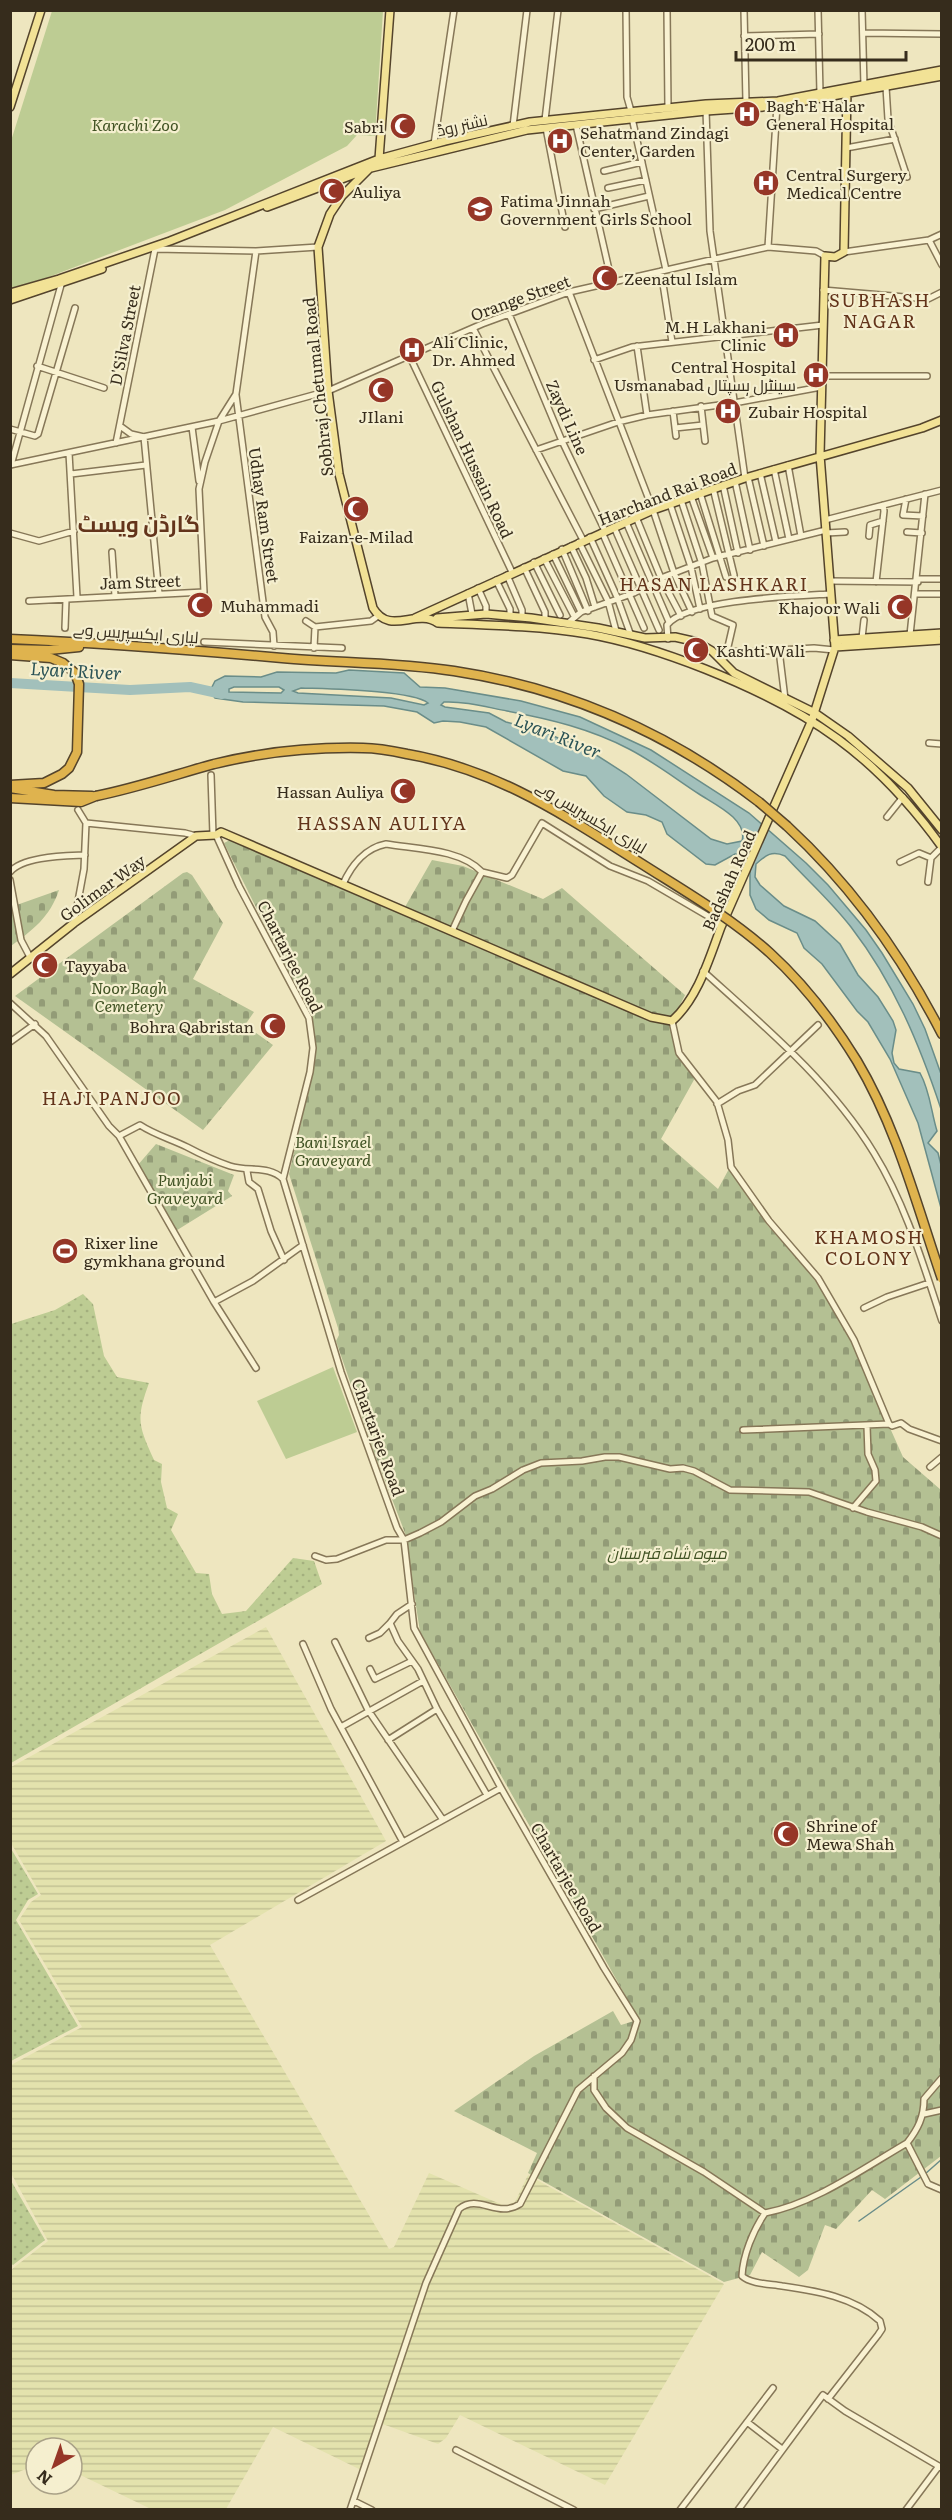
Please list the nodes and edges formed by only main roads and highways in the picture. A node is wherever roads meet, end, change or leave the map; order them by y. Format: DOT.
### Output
graph roads {
  1 [pos="41,10"];
  2 [pos="390,10"];
  3 [pos="942,70"];
  4 [pos="942,76"];
  5 [pos="14,83"];
  6 [pos="847,92"];
  7 [pos="778,104"];
  8 [pos="11,106"];
  9 [pos="706,108"];
  10 [pos="632,115"];
  11 [pos="545,124"];
  12 [pos="379,159"];
  13 [pos="371,168"];
  14 [pos="825,256"];
  15 [pos="60,282"];
  16 [pos="10,293"];
  17 [pos="10,300"];
  18 [pos="942,420"];
  19 [pos="820,455"];
  20 [pos="413,619"];
  21 [pos="435,621"];
  22 [pos="942,633"];
  23 [pos="10,639"];
  24 [pos="942,640"];
  25 [pos="102,645"];
  26 [pos="834,646"];
  27 [pos="10,649"];
  28 [pos="49,650"];
  29 [pos="10,656"];
  30 [pos="79,684"];
  31 [pos="814,716"];
  32 [pos="10,784"];
  33 [pos="96,796"];
  34 [pos="10,798"];
  35 [pos="942,830"];
  36 [pos="942,847"];
  37 [pos="10,974"];
  38 [pos="672,1021"];
  39 [pos="942,1034"];
  40 [pos="942,1279"];
  1 -- 5 [label="main road"];
  2 -- 12 [label="main road"];
  3 -- 6 [label="main road, نشتر روڈ"];
  4 -- 6 [label="main road, نشتر روڈ"];
  5 -- 8 [label="main road"];
  6 -- 7 [label="main road, نشتر روڈ"];
  6 -- 7 [label="main road, نشتر روڈ"];
  6 -- 14 [label="main road, Orange Street"];
  7 -- 9 [label="main road, نشتر روڈ"];
  7 -- 9 [label="main road, نشتر روڈ"];
  9 -- 10 [label="main road, نشتر روڈ"];
  9 -- 10 [label="main road, نشتر روڈ"];
  10 -- 11 [label="main road, نشتر روڈ"];
  10 -- 11 [label="main road, نشتر روڈ"];
  11 -- 12 [label="main road, نشتر روڈ"];
  11 -- 13 [label="main road, نشتر روڈ"];
  12 -- 13 [label="main road"];
  12 -- 15 [label="main road, نشتر روڈ"];
  13 -- 15 [label="main road, نشتر روڈ"];
  13 -- 20 [label="main road, Sobhraj Chetumal Road"];
  14 -- 19 [label="main road, Badshah Road"];
  15 -- 16 [label="main road, نشتر روڈ"];
  15 -- 17 [label="main road, نشتر روڈ"];
  18 -- 19 [label="main road, Harchand Rai Road"];
  19 -- 20 [label="main road, Harchand Rai Road"];
  19 -- 26 [label="main road, Badshah Road"];
  20 -- 21 [label="main road"];
  21 -- 31 [label="main road"];
  21 -- 31 [label="main road"];
  22 -- 26 [label="main road"];
  23 -- 25 [label="highway, لیاری ایکسپریس وے"];
  24 -- 26 [label="main road"];
  25 -- 28 [label="highway"];
  25 -- 39 [label="highway, لیاری ایکسپریس وے, bridge"];
  26 -- 31 [label="main road, Badshah Road"];
  27 -- 28 [label="highway"];
  28 -- 30 [label="highway"];
  29 -- 30 [label="highway"];
  30 -- 32 [label="highway"];
  31 -- 35 [label="main road"];
  31 -- 36 [label="main road"];
  31 -- 38 [label="main road, Badshah Road"];
  32 -- 33 [label="highway, لیاری ایکسپریس وے"];
  33 -- 34 [label="highway"];
  33 -- 40 [label="highway, لیاری ایکسپریس وے, bridge"];
  37 -- 38 [label="main road, Golimar Way"];
}
